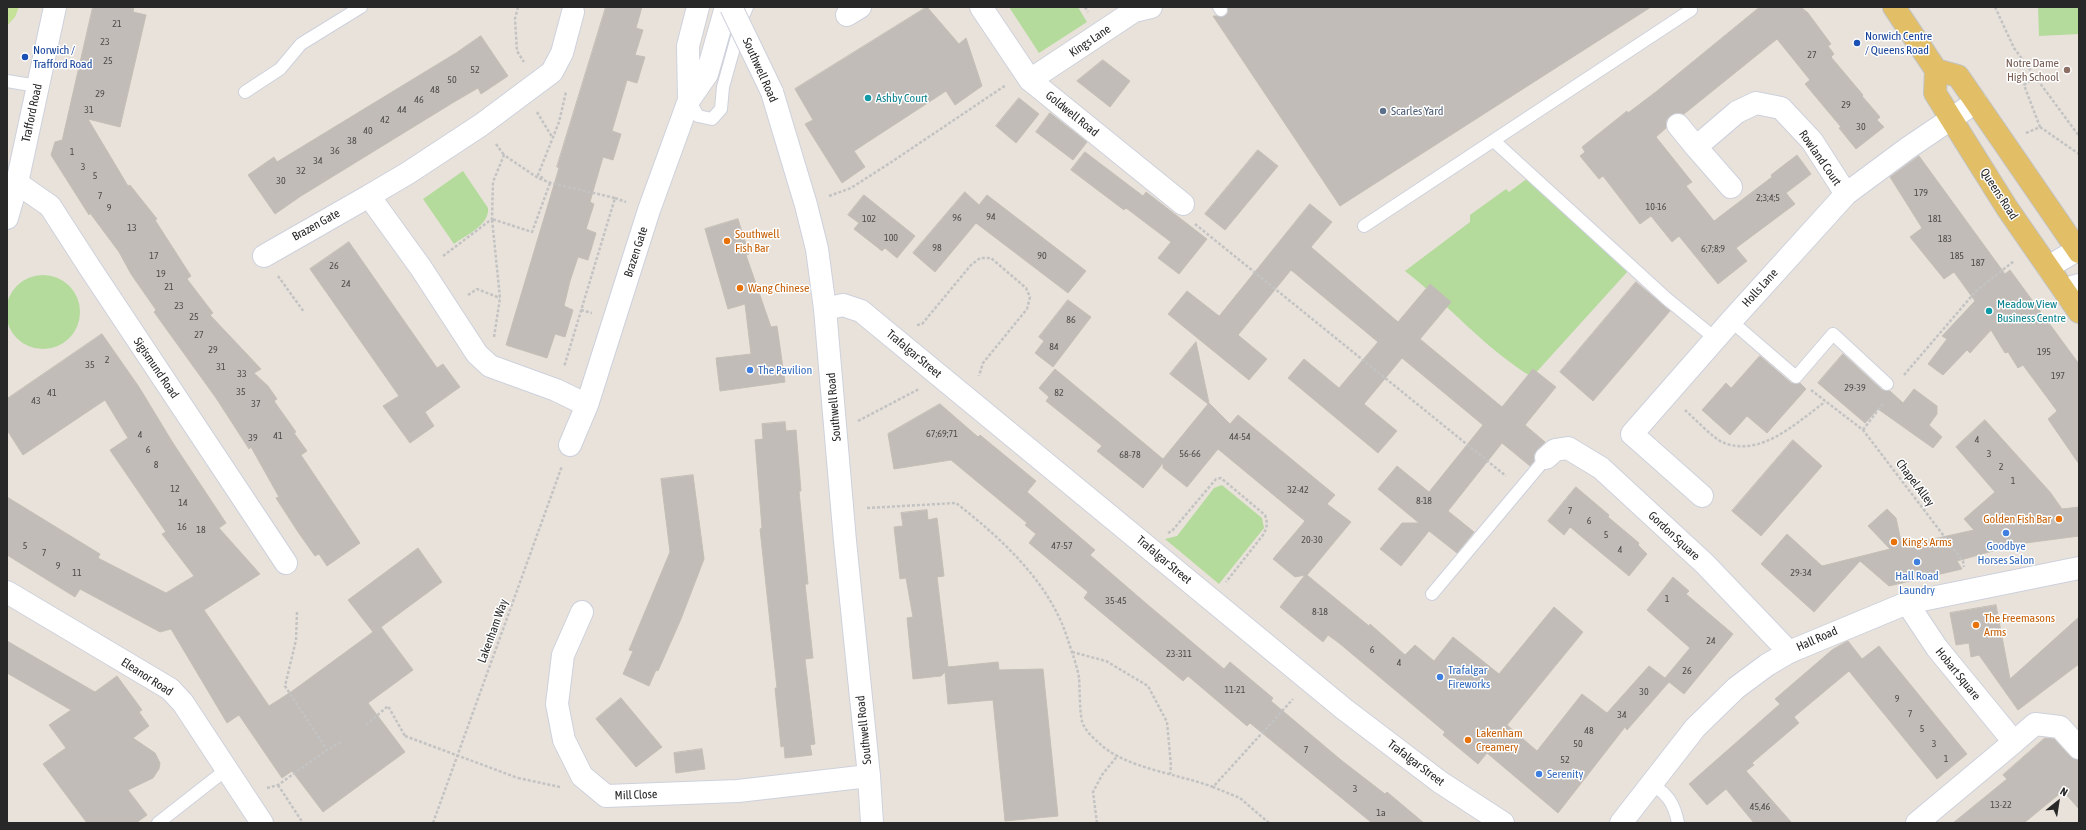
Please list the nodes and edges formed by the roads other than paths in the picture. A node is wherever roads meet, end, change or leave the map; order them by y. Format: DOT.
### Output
graph roads {
  1 [pos="55,7"];
  2 [pos="361,7"];
  3 [pos="698,7"];
  4 [pos="726,7"];
  5 [pos="731,7"];
  6 [pos="747,7"];
  7 [pos="981,7"];
  8 [pos="1151,7"];
  9 [pos="1894,7"];
  10 [pos="1691,10"];
  11 [pos="573,12"];
  12 [pos="1936,70"];
  13 [pos="1028,76"];
  14 [pos="7,81"];
  15 [pos="37,86"];
  16 [pos="245,92"];
  17 [pos="689,100"];
  18 [pos="1976,102"];
  19 [pos="1950,118"];
  20 [pos="1678,125"];
  21 [pos="1494,141"];
  22 [pos="1696,147"];
  23 [pos="17,183"];
  24 [pos="1731,187"];
  25 [pos="1846,194"];
  26 [pos="369,196"];
  27 [pos="1183,204"];
  28 [pos="7,218"];
  29 [pos="1364,226"];
  30 [pos="2078,250"];
  31 [pos="264,256"];
  32 [pos="2048,267"];
  33 [pos="2072,287"];
  34 [pos="825,310"];
  35 [pos="2079,312"];
  36 [pos="1730,321"];
  37 [pos="1716,339"];
  38 [pos="1893,383"];
  39 [pos="587,405"];
  40 [pos="570,445"];
  41 [pos="1546,458"];
  42 [pos="1702,496"];
  43 [pos="286,563"];
  44 [pos="2079,568"];
  45 [pos="7,592"];
  46 [pos="1432,594"];
  47 [pos="1907,603"];
  48 [pos="582,612"];
  49 [pos="1789,652"];
  50 [pos="2014,742"];
  51 [pos="2079,748"];
  52 [pos="227,769"];
  53 [pos="869,776"];
  54 [pos="1652,784"];
  55 [pos="158,823"];
  56 [pos="262,823"];
  57 [pos="872,823"];
  58 [pos="1502,823"];
  59 [pos="1621,823"];
  60 [pos="1678,823"];
  61 [pos="1917,823"];
  1 -- 15 [label="street, Trafford Road"];
  2 -- 16 [label="lane"];
  3 -- 17 [label="street, Brazen Gate"];
  4 -- 17 [label="street, Brazen Gate"];
  5 -- 34 [label="street, Southwell Road, bridge"];
  6 -- 17 [label="lane"];
  7 -- 13 [label="street, Goldwell Road"];
  8 -- 13 [label="street, Kings Lane"];
  9 -- 12 [label="main road"];
  10 -- 21 [label="lane"];
  11 -- 26 [label="street, Brazen Gate"];
  12 -- 18 [label="main road"];
  12 -- 19 [label="main road, Queens Road"];
  13 -- 27 [label="street, Goldwell Road"];
  14 -- 15 [label="lane"];
  15 -- 23 [label="street, Trafford Road"];
  17 -- 39 [label="street, Brazen Gate"];
  18 -- 19 [label="street, Holls Lane"];
  18 -- 30 [label="main road"];
  19 -- 25 [label="street, Holls Lane"];
  19 -- 32 [label="main road, Queens Road"];
  20 -- 22 [label="street"];
  21 -- 29 [label="lane"];
  21 -- 37 [label="lane"];
  22 -- 24 [label="street"];
  22 -- 25 [label="street, Rowland Court"];
  23 -- 28 [label="street, Trafford Road"];
  23 -- 43 [label="street, Sigismund Road"];
  25 -- 36 [label="street, Holls Lane"];
  26 -- 31 [label="street, Brazen Gate"];
  26 -- 39 [label="street"];
  30 -- 32 [label="street"];
  32 -- 33 [label="main road, Queens Road"];
  33 -- 35 [label="main road, Queens Road"];
  34 -- 53 [label="street, Southwell Road"];
  34 -- 58 [label="street, Trafalgar Street"];
  36 -- 37 [label="street, Holls Lane"];
  36 -- 38 [label="lane"];
  37 -- 42 [label="street, Holls Lane"];
  39 -- 40 [label="street, Brazen Gate"];
  41 -- 46 [label="lane"];
  41 -- 49 [label="street, Gordon Square"];
  44 -- 47 [label="street, Hall Road"];
  45 -- 52 [label="street, Eleanor Road"];
  47 -- 49 [label="street, Hall Road"];
  47 -- 50 [label="street, Hobart Square"];
  48 -- 53 [label="street, Mill Close"];
  49 -- 54 [label="street, Hall Road"];
  50 -- 51 [label="street"];
  50 -- 61 [label="street"];
  52 -- 55 [label="lane"];
  52 -- 56 [label="street, Eleanor Road"];
  53 -- 57 [label="street, Southwell Road"];
  54 -- 59 [label="street, Hall Road"];
  54 -- 60 [label="lane"];
}
